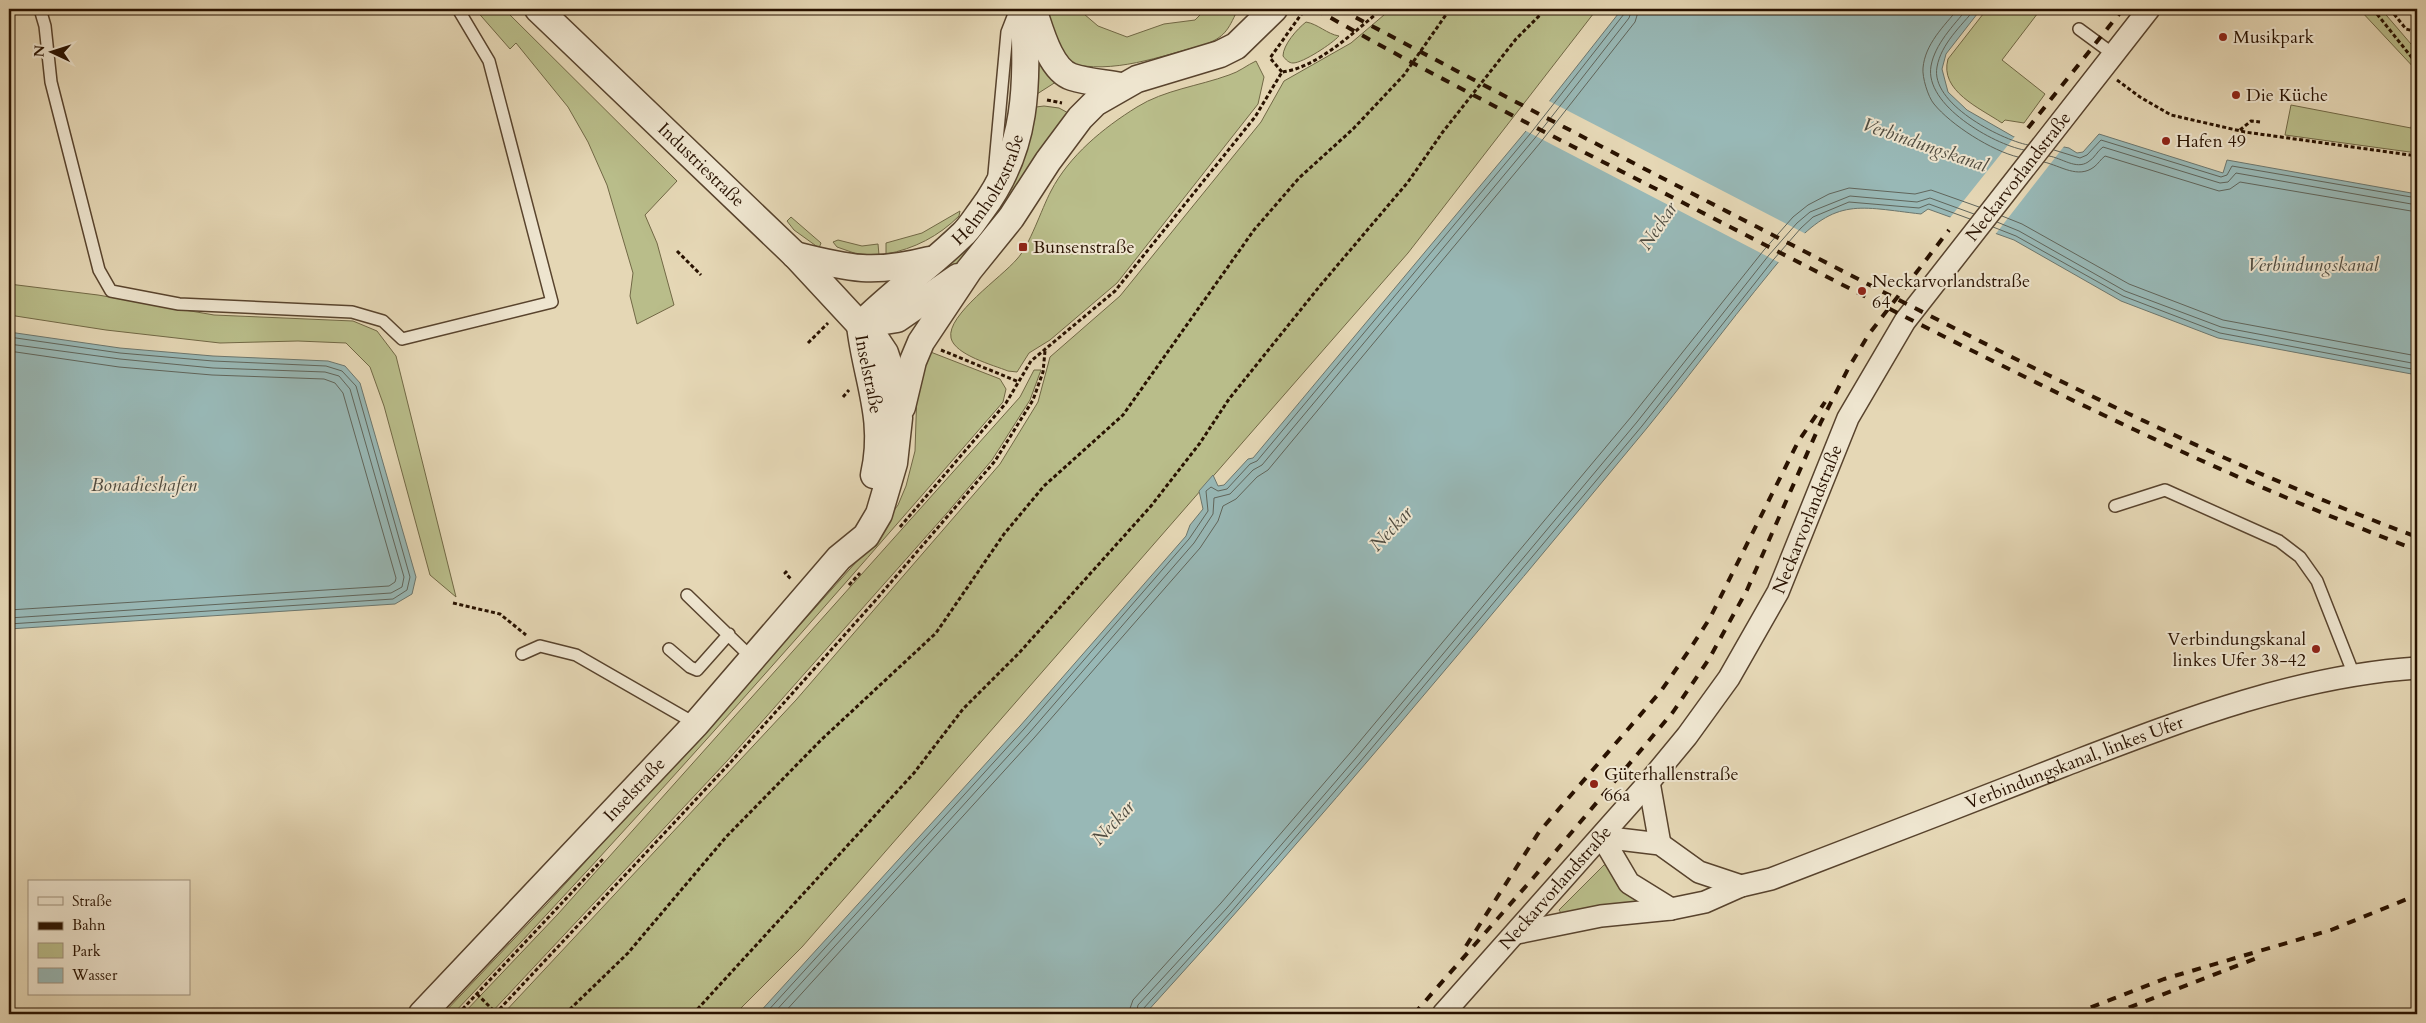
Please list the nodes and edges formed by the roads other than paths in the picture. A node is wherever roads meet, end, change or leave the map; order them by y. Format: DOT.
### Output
graph roads {
  1 [pos="40,9"];
  2 [pos="458,9"];
  3 [pos="1016,9"];
  4 [pos="1024,9"];
  5 [pos="1033,9"];
  6 [pos="1274,9"];
  7 [pos="2149,9"];
  8 [pos="546,11"];
  9 [pos="2079,29"];
  10 [pos="2113,54"];
  11 [pos="1121,86"];
  12 [pos="992,196"];
  13 [pos="795,255"];
  14 [pos="933,260"];
  15 [pos="969,270"];
  16 [pos="860,326"];
  17 [pos="899,418"];
  18 [pos="2115,506"];
  19 [pos="839,558"];
  20 [pos="687,595"];
  21 [pos="729,634"];
  22 [pos="669,649"];
  23 [pos="522,654"];
  24 [pos="754,659"];
  25 [pos="2417,668"];
  26 [pos="2354,675"];
  27 [pos="696,724"];
  28 [pos="1649,782"];
  29 [pos="1602,837"];
  30 [pos="1660,844"];
  31 [pos="1741,886"];
  32 [pos="1671,909"];
  33 [pos="1517,933"];
  34 [pos="422,1014"];
  35 [pos="1443,1014"];
  1 -- 2 [label="lane"];
  3 -- 12 [label="lane"];
  4 -- 12 [label="street, Helmholtzstraße"];
  5 -- 11 [label="street"];
  6 -- 11 [label="street"];
  7 -- 10 [label="street, Neckarvorlandstraße"];
  8 -- 13 [label="street, Industriestraße"];
  9 -- 10 [label="lane"];
  10 -- 28 [label="street, Neckarvorlandstraße"];
  11 -- 15 [label="street"];
  12 -- 14 [label="street, Helmholtzstraße"];
  13 -- 14 [label="street"];
  13 -- 16 [label="street, Industriestraße"];
  14 -- 16 [label="street, Helmholtzstraße"];
  15 -- 16 [label="street"];
  15 -- 17 [label="street"];
  16 -- 17 [label="street, Inselstraße"];
  16 -- 19 [label="street, Inselstraße"];
  17 -- 19 [label="street, Inselstraße"];
  18 -- 26 [label="lane"];
  19 -- 24 [label="street, Inselstraße"];
  20 -- 21 [label="lane"];
  21 -- 22 [label="lane"];
  21 -- 24 [label="lane"];
  23 -- 27 [label="lane"];
  24 -- 27 [label="street, Inselstraße"];
  25 -- 26 [label="street, Verbindungskanal, linkes Ufer"];
  26 -- 31 [label="street, Verbindungskanal, linkes Ufer"];
  27 -- 34 [label="street, Inselstraße"];
  28 -- 29 [label="street, Neckarvorlandstraße"];
  28 -- 30 [label="street"];
  29 -- 30 [label="street"];
  29 -- 32 [label="street"];
  29 -- 33 [label="street, Neckarvorlandstraße"];
  30 -- 31 [label="street"];
  31 -- 32 [label="street, Verbindungskanal, linkes Ufer"];
  32 -- 33 [label="street, Verbindungskanal, linkes Ufer"];
  33 -- 35 [label="street, Neckarvorlandstraße"];
}
